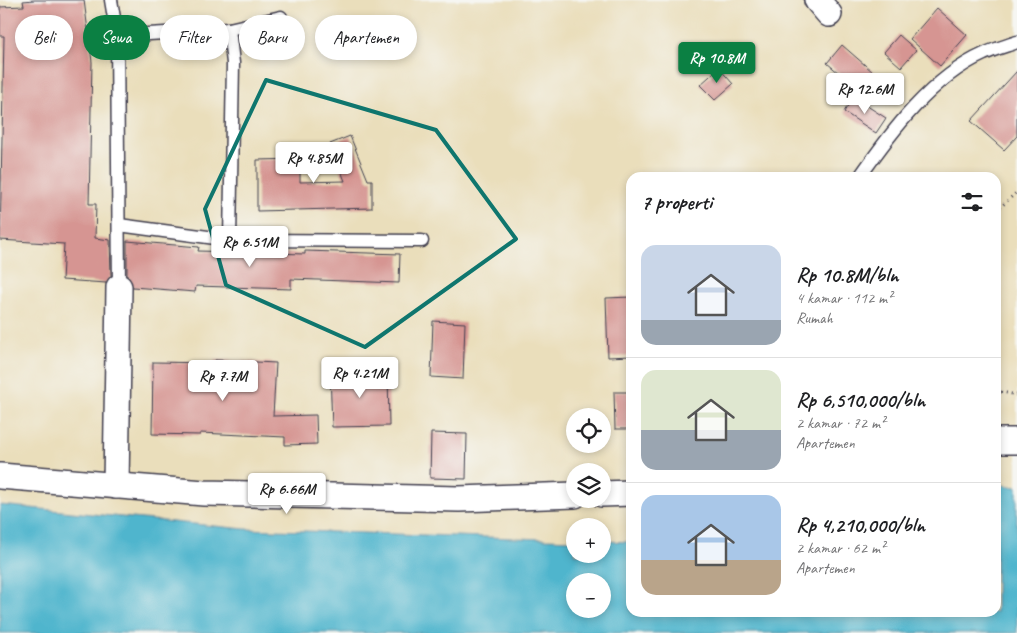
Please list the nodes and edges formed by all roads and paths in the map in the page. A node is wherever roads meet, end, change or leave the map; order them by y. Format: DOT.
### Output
graph roads {
  1 [pos="112,0"];
  2 [pos="114,15"];
  3 [pos="239,27"];
  4 [pos="229,29"];
  5 [pos="1017,42"];
  6 [pos="117,60"];
  7 [pos="863,172"];
  8 [pos="1017,192"];
  9 [pos="1001,206"];
  10 [pos="119,225"];
  11 [pos="230,240"];
  12 [pos="422,241"];
  13 [pos="119,287"];
  14 [pos="1001,392"];
  15 [pos="1017,395"];
  16 [pos="1001,441"];
  17 [pos="1017,441"];
  18 [pos="0,476"];
  19 [pos="116,486"];
  20 [pos="626,493"];
  21 [pos="611,494"];
  22 [pos="566,495"];
  1 -- 2 [label="lane"];
  3 -- 4 [label="lane"];
  4 -- 11 [label="lane"];
  5 -- 7 [label="lane"];
  6 -- 10 [label="lane"];
  8 -- 9 [label="path"];
  10 -- 11 [label="lane"];
  10 -- 13 [label="lane"];
  11 -- 12 [label="lane"];
  13 -- 19 [label="street"];
  14 -- 15 [label="path"];
  16 -- 17 [label="street"];
  18 -- 19 [label="street"];
  19 -- 22 [label="street"];
  20 -- 21 [label="street"];
}
